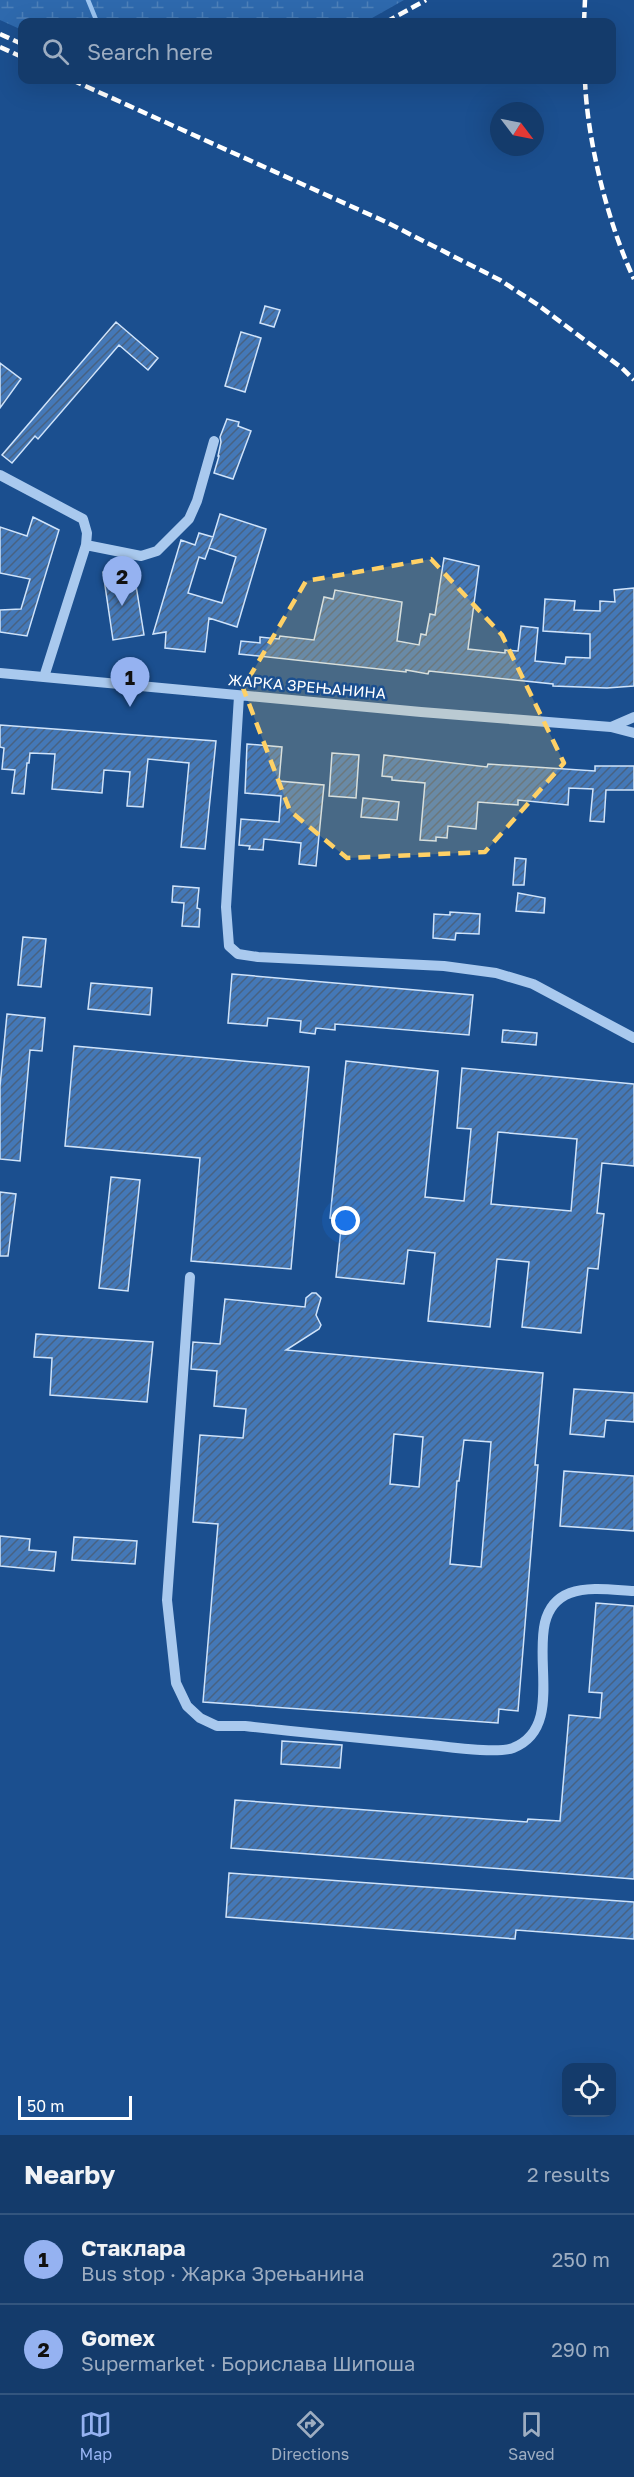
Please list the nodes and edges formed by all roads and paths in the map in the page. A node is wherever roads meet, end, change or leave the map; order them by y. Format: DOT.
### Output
graph roads {
  1 [pos="214,441"];
  2 [pos="0,475"];
  3 [pos="86,545"];
  4 [pos="0,673"];
  5 [pos="44,677"];
  6 [pos="239,696"];
  7 [pos="634,717"];
  8 [pos="611,727"];
  9 [pos="634,733"];
  10 [pos="634,1038"];
  11 [pos="190,1277"];
  12 [pos="634,1591"];
  1 -- 3 [label="street"];
  2 -- 3 [label="street"];
  3 -- 5 [label="street"];
  4 -- 5 [label="street, ЖАРКА ЗРЕЊАНИНА"];
  5 -- 6 [label="street, ЖАРКА ЗРЕЊАНИНА"];
  6 -- 8 [label="street, ЖАРКА ЗРЕЊАНИНА"];
  6 -- 10 [label="street"];
  7 -- 8 [label="street, ЖАРКА ЗРЕЊАНИНА"];
  8 -- 9 [label="street, ЖАРКА ЗРЕЊАНИНА"];
  11 -- 12 [label="street"];
}
